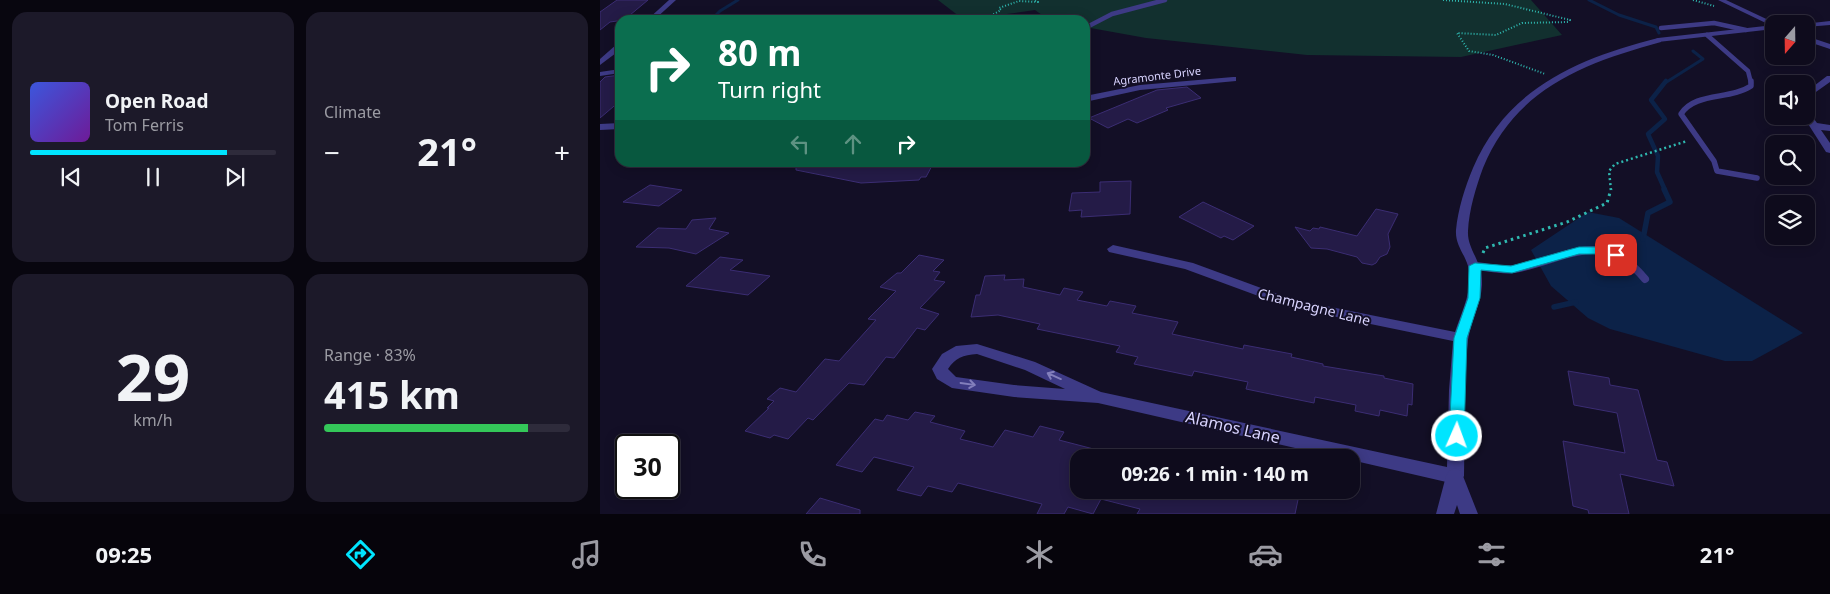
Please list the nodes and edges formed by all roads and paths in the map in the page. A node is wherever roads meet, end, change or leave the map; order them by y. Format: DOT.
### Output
graph roads {
  1 [pos="673,0"];
  2 [pos="1033,0"];
  3 [pos="1165,0"];
  4 [pos="1444,0"];
  5 [pos="1721,0"];
  6 [pos="656,15"];
  7 [pos="991,15"];
  8 [pos="1765,22"];
  9 [pos="1830,23"];
  10 [pos="1815,24"];
  11 [pos="1090,25"];
  12 [pos="1765,27"];
  13 [pos="1661,28"];
  14 [pos="1746,30"];
  15 [pos="1707,35"];
  16 [pos="1815,41"];
  17 [pos="1830,47"];
  18 [pos="615,50"];
  19 [pos="600,63"];
  20 [pos="615,71"];
  21 [pos="600,74"];
  22 [pos="1556,77"];
  23 [pos="1830,78"];
  24 [pos="1233,79"];
  25 [pos="1815,89"];
  26 [pos="1090,98"];
  27 [pos="615,126"];
  28 [pos="1815,126"];
  29 [pos="600,127"];
  30 [pos="1830,128"];
  31 [pos="1697,138"];
  32 [pos="1830,150"];
  33 [pos="1757,178"];
  34 [pos="1113,249"];
  35 [pos="1475,266"];
  36 [pos="1645,279"];
  37 [pos="1461,338"];
  38 [pos="1098,397"];
  39 [pos="1455,476"];
  40 [pos="1445,514"];
  41 [pos="1469,514"];
  1 -- 6 [label="street"];
  2 -- 7 [label="path"];
  3 -- 11 [label="lane"];
  4 -- 22 [label="path"];
  5 -- 8 [label="street"];
  9 -- 10 [label="street"];
  12 -- 14 [label="street"];
  13 -- 14 [label="lane"];
  14 -- 15 [label="street"];
  15 -- 22 [label="street"];
  15 -- 31 [label="lane"];
  16 -- 17 [label="street"];
  18 -- 19 [label="street"];
  20 -- 21 [label="street"];
  22 -- 35 [label="street"];
  23 -- 25 [label="street"];
  24 -- 26 [label="street, Agramonte Drive"];
  27 -- 29 [label="street"];
  28 -- 30 [label="street"];
  28 -- 32 [label="street"];
  31 -- 33 [label="lane"];
  31 -- 35 [label="path"];
  34 -- 37 [label="street, Champagne Lane"];
  35 -- 36 [label="lane"];
  35 -- 37 [label="street"];
  37 -- 39 [label="street"];
  38 -- 38 [label="street, Alamos Lane, one-way"];
  38 -- 39 [label="street, Alamos Lane"];
  39 -- 40 [label="street"];
  39 -- 41 [label="street"];
}
